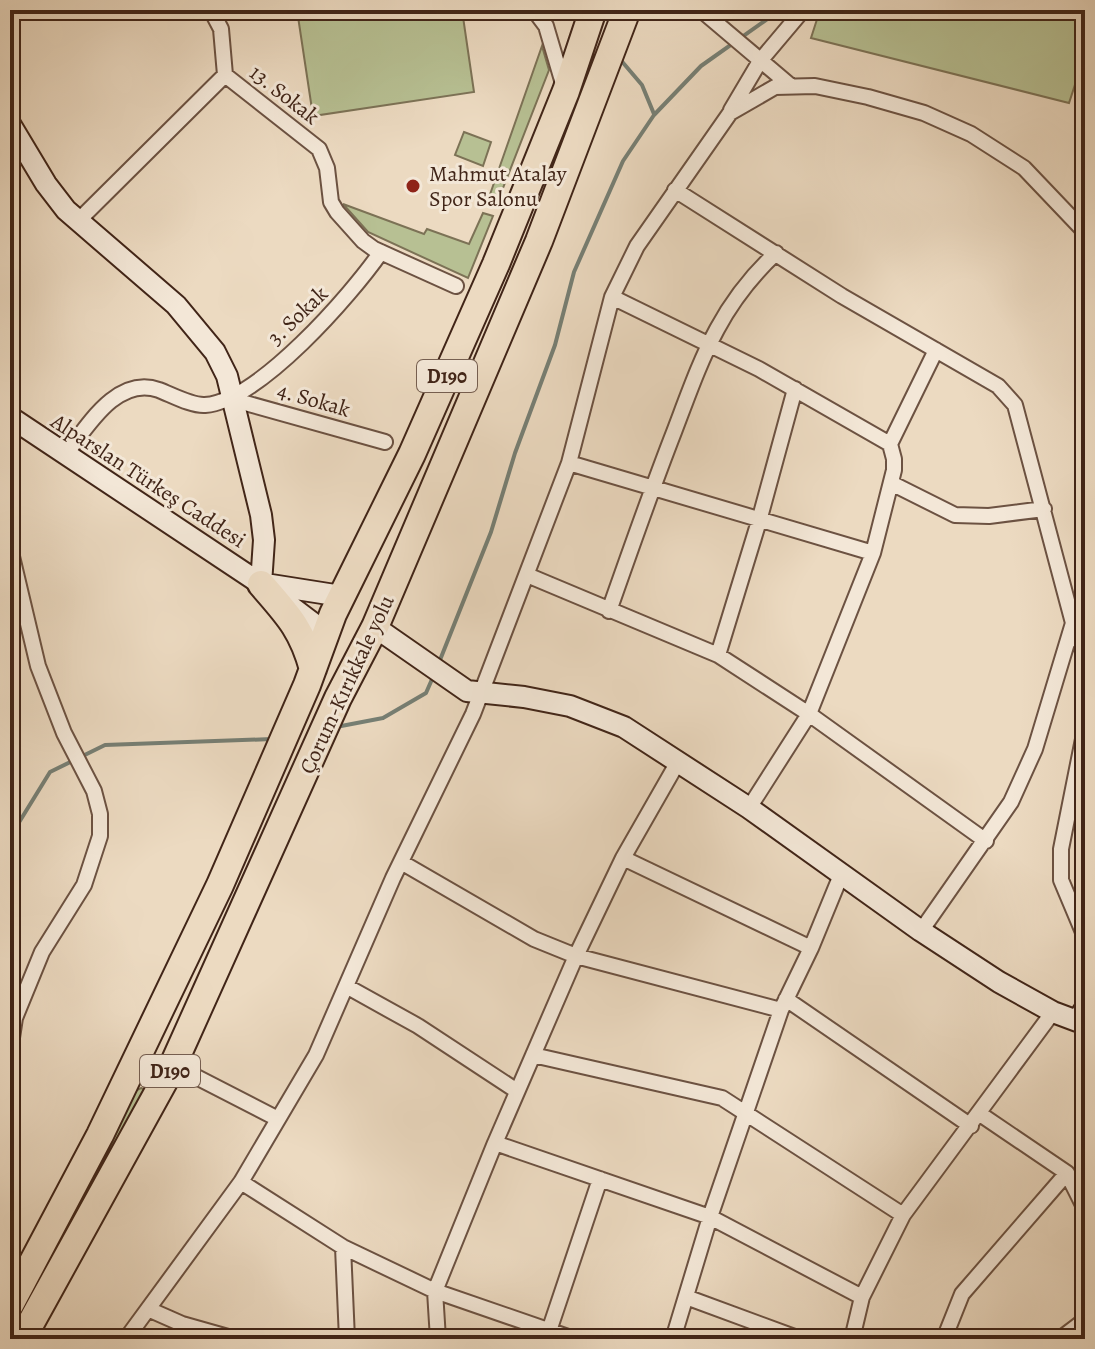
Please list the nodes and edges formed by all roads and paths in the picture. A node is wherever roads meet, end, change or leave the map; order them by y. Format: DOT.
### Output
graph roads {
  1 [pos="211,10"];
  2 [pos="534,10"];
  3 [pos="593,10"];
  4 [pos="701,10"];
  5 [pos="803,10"];
  6 [pos="627,12"];
  7 [pos="721,19"];
  8 [pos="760,61"];
  9 [pos="225,75"];
  10 [pos="792,87"];
  11 [pos="566,91"];
  12 [pos="730,113"];
  13 [pos="11,131"];
  14 [pos="675,190"];
  15 [pos="78,221"];
  16 [pos="1085,232"];
  17 [pos="381,252"];
  18 [pos="776,253"];
  19 [pos="456,286"];
  20 [pos="612,297"];
  21 [pos="708,344"];
  22 [pos="936,350"];
  23 [pos="795,389"];
  24 [pos="231,399"];
  25 [pos="10,417"];
  26 [pos="385,442"];
  27 [pos="890,444"];
  28 [pos="66,454"];
  29 [pos="569,463"];
  30 [pos="891,483"];
  31 [pos="652,489"];
  32 [pos="1044,509"];
  33 [pos="759,521"];
  34 [pos="10,548"];
  35 [pos="873,553"];
  36 [pos="527,575"];
  37 [pos="261,584"];
  38 [pos="341,596"];
  39 [pos="609,611"];
  40 [pos="1073,623"];
  41 [pos="372,631"];
  42 [pos="326,633"];
  43 [pos="718,655"];
  44 [pos="1085,657"];
  45 [pos="310,677"];
  46 [pos="474,692"];
  47 [pos="809,714"];
  48 [pos="1085,729"];
  49 [pos="679,760"];
  50 [pos="749,808"];
  51 [pos="986,841"];
  52 [pos="623,858"];
  53 [pos="401,862"];
  54 [pos="841,875"];
  55 [pos="921,931"];
  56 [pos="1085,937"];
  57 [pos="811,948"];
  58 [pos="576,956"];
  59 [pos="346,986"];
  60 [pos="783,1004"];
  61 [pos="1053,1012"];
  62 [pos="1082,1019"];
  63 [pos="10,1051"];
  64 [pos="533,1055"];
  65 [pos="173,1065"];
  66 [pos="517,1091"];
  67 [pos="746,1112"];
  68 [pos="278,1119"];
  69 [pos="975,1120"];
  70 [pos="495,1143"];
  71 [pos="1067,1173"];
  72 [pos="600,1179"];
  73 [pos="241,1182"];
  74 [pos="1085,1209"];
  75 [pos="903,1215"];
  76 [pos="710,1217"];
  77 [pos="343,1247"];
  78 [pos="435,1291"];
  79 [pos="686,1297"];
  80 [pos="862,1297"];
  81 [pos="10,1305"];
  82 [pos="148,1309"];
  83 [pos="1085,1320"];
  84 [pos="549,1331"];
  85 [pos="22,1339"];
  86 [pos="126,1339"];
  87 [pos="235,1339"];
  88 [pos="347,1339"];
  89 [pos="438,1339"];
  90 [pos="574,1339"];
  91 [pos="673,1339"];
  92 [pos="800,1339"];
  93 [pos="852,1339"];
  94 [pos="944,1339"];
  95 [pos="1060,1339"];
  1 -- 9 [label="street, 13. Sokak"];
  2 -- 11 [label="street"];
  3 -- 11 [label="highway, Çorum-Kırıkkale yolu / D190"];
  4 -- 7 [label="street"];
  5 -- 8 [label="street"];
  6 -- 41 [label="highway, Çorum-Kırıkkale yolu / D190"];
  7 -- 8 [label="street"];
  8 -- 10 [label="street"];
  8 -- 12 [label="street"];
  9 -- 15 [label="street"];
  9 -- 17 [label="street, 13. Sokak"];
  10 -- 12 [label="street"];
  10 -- 16 [label="street"];
  11 -- 38 [label="highway, Çorum-Kırıkkale yolu / D190"];
  12 -- 14 [label="street"];
  13 -- 15 [label="street"];
  14 -- 18 [label="street"];
  14 -- 20 [label="street"];
  15 -- 24 [label="street"];
  17 -- 19 [label="street, 13. Sokak"];
  17 -- 24 [label="street, 3. Sokak"];
  18 -- 21 [label="street"];
  18 -- 22 [label="street"];
  20 -- 21 [label="street"];
  20 -- 29 [label="street"];
  21 -- 23 [label="street"];
  21 -- 31 [label="street"];
  22 -- 27 [label="street"];
  22 -- 32 [label="street"];
  23 -- 27 [label="street"];
  23 -- 33 [label="street"];
  24 -- 26 [label="street, 4. Sokak"];
  24 -- 28 [label="street"];
  24 -- 37 [label="street"];
  25 -- 28 [label="street, Alparslan Türkeş Caddesi"];
  27 -- 30 [label="street"];
  28 -- 37 [label="street, Alparslan Türkeş Caddesi"];
  29 -- 31 [label="street"];
  29 -- 36 [label="street"];
  30 -- 32 [label="street"];
  30 -- 35 [label="street"];
  31 -- 33 [label="street"];
  31 -- 39 [label="street"];
  32 -- 40 [label="street"];
  33 -- 35 [label="street"];
  33 -- 43 [label="street"];
  34 -- 63 [label="street"];
  35 -- 47 [label="street"];
  36 -- 39 [label="street"];
  36 -- 46 [label="street"];
  37 -- 38 [label="street"];
  37 -- 42 [label="street, Alparslan Türkeş Caddesi"];
  37 -- 45 [label="highway"];
  38 -- 41 [label="highway"];
  38 -- 42 [label="highway, Çorum-Kırıkkale yolu / D190"];
  39 -- 43 [label="street"];
  40 -- 44 [label="street"];
  40 -- 51 [label="street"];
  41 -- 42 [label="highway"];
  41 -- 46 [label="street"];
  41 -- 65 [label="highway, Çorum-Kırıkkale yolu / D190"];
  42 -- 45 [label="highway, Çorum-Kırıkkale yolu / D190"];
  43 -- 47 [label="street"];
  45 -- 81 [label="highway, Çorum-Kırıkkale yolu / D190"];
  46 -- 49 [label="street"];
  46 -- 53 [label="street"];
  47 -- 50 [label="street"];
  47 -- 51 [label="street"];
  48 -- 56 [label="street"];
  49 -- 50 [label="street"];
  49 -- 52 [label="street"];
  50 -- 54 [label="street"];
  51 -- 55 [label="street"];
  52 -- 57 [label="street"];
  52 -- 58 [label="street"];
  53 -- 58 [label="street"];
  53 -- 59 [label="street"];
  54 -- 55 [label="street"];
  54 -- 57 [label="street"];
  55 -- 61 [label="street"];
  57 -- 60 [label="street"];
  58 -- 60 [label="street"];
  58 -- 64 [label="street"];
  59 -- 66 [label="street"];
  59 -- 68 [label="street"];
  60 -- 67 [label="street"];
  60 -- 69 [label="street"];
  61 -- 62 [label="street"];
  61 -- 69 [label="street"];
  64 -- 66 [label="street"];
  64 -- 67 [label="street"];
  65 -- 68 [label="street"];
  65 -- 85 [label="highway, Çorum-Kırıkkale yolu / D190"];
  66 -- 70 [label="street"];
  67 -- 75 [label="street"];
  67 -- 76 [label="street"];
  68 -- 73 [label="street"];
  69 -- 71 [label="street"];
  69 -- 75 [label="street"];
  70 -- 72 [label="street"];
  70 -- 78 [label="street"];
  71 -- 74 [label="street"];
  71 -- 94 [label="street"];
  72 -- 76 [label="street"];
  72 -- 84 [label="street"];
  73 -- 77 [label="street"];
  73 -- 82 [label="street"];
  75 -- 80 [label="street"];
  76 -- 79 [label="street"];
  76 -- 80 [label="street"];
  77 -- 78 [label="street"];
  77 -- 88 [label="street"];
  78 -- 84 [label="street"];
  78 -- 89 [label="street"];
  79 -- 91 [label="street"];
  79 -- 92 [label="street"];
  80 -- 93 [label="street"];
  82 -- 86 [label="street"];
  82 -- 87 [label="street"];
  83 -- 95 [label="street"];
  84 -- 90 [label="street"];
}
